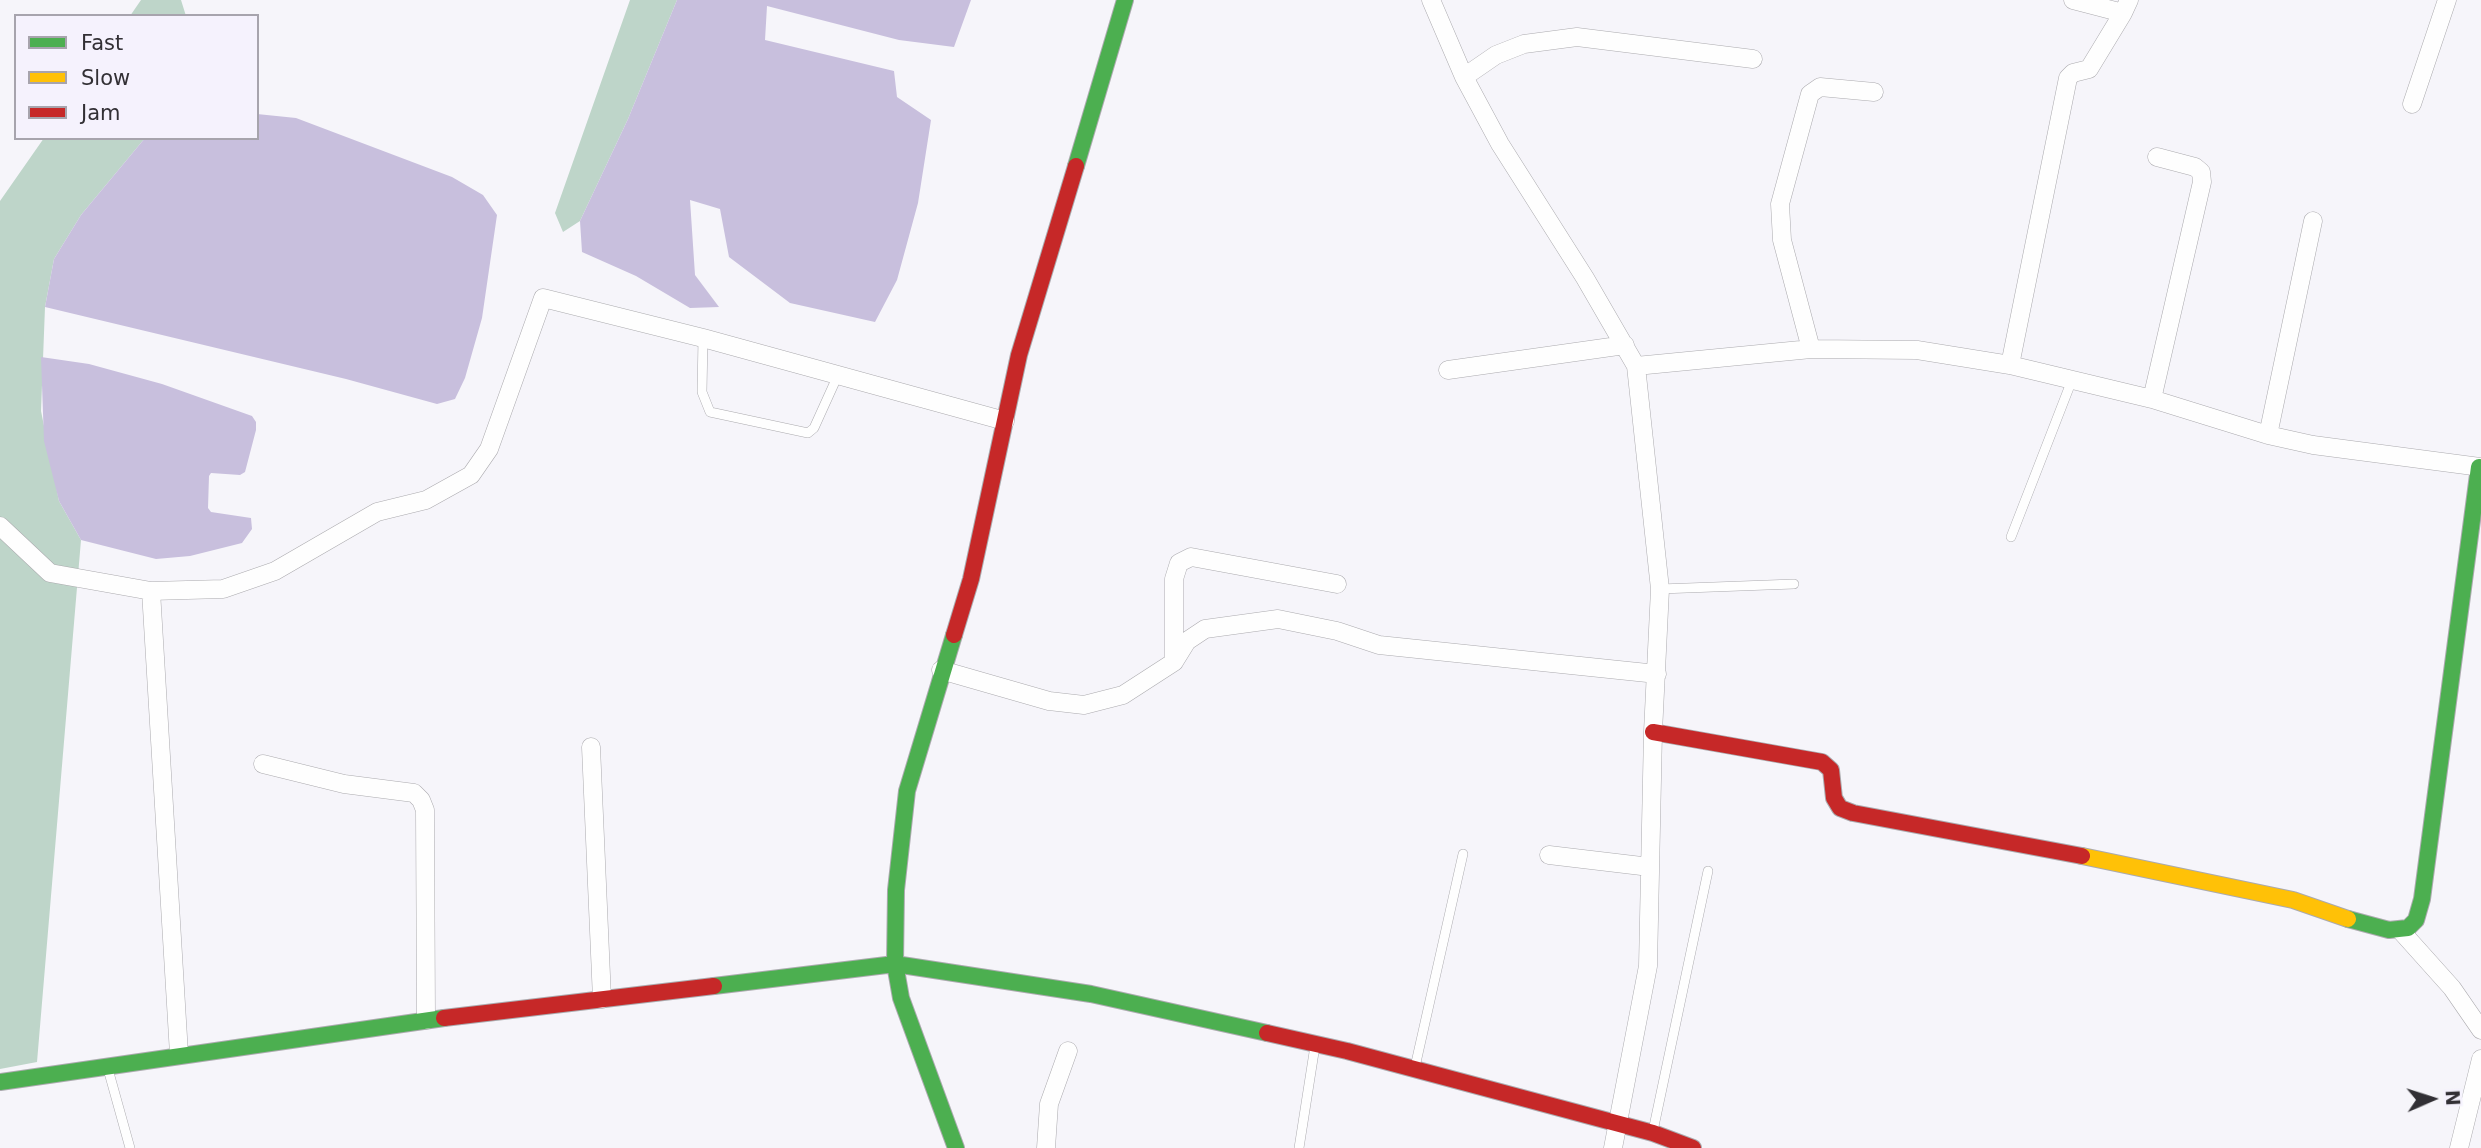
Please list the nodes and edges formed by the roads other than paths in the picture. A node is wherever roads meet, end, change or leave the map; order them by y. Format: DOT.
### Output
graph roads {
  1 [pos="1125,0"];
  2 [pos="1431,0"];
  3 [pos="2073,0"];
  4 [pos="2447,0"];
  5 [pos="2126,7"];
  6 [pos="1753,59"];
  7 [pos="1464,77"];
  8 [pos="1874,92"];
  9 [pos="2412,104"];
  10 [pos="2157,157"];
  11 [pos="2313,221"];
  12 [pos="704,338"];
  13 [pos="1625,345"];
  14 [pos="1811,349"];
  15 [pos="2010,365"];
  16 [pos="1636,366"];
  17 [pos="1448,370"];
  18 [pos="838,375"];
  19 [pos="2072,380"];
  20 [pos="2152,399"];
  21 [pos="1005,421"];
  22 [pos="2269,435"];
  23 [pos="2480,467"];
  24 [pos="0,526"];
  25 [pos="2011,537"];
  26 [pos="1337,584"];
  27 [pos="1794,584"];
  28 [pos="1660,589"];
  29 [pos="151,591"];
  30 [pos="1174,662"];
  31 [pos="941,670"];
  32 [pos="1657,674"];
  33 [pos="1653,732"];
  34 [pos="591,747"];
  35 [pos="263,764"];
  36 [pos="1463,854"];
  37 [pos="1549,855"];
  38 [pos="1650,867"];
  39 [pos="1708,871"];
  40 [pos="2400,930"];
  41 [pos="895,964"];
  42 [pos="602,999"];
  43 [pos="426,1020"];
  44 [pos="2481,1030"];
  45 [pos="1315,1044"];
  46 [pos="1068,1051"];
  47 [pos="179,1054"];
  48 [pos="2481,1059"];
  49 [pos="107,1065"];
  50 [pos="1415,1069"];
  51 [pos="0,1082"];
  52 [pos="1619,1124"];
  53 [pos="1653,1133"];
  54 [pos="130,1148"];
  55 [pos="956,1148"];
  56 [pos="1046,1148"];
  57 [pos="1299,1148"];
  58 [pos="1613,1148"];
  59 [pos="1693,1148"];
  60 [pos="2459,1148"];
  1 -- 21 [label="street"];
  2 -- 7 [label="street"];
  3 -- 5 [label="street"];
  4 -- 9 [label="street"];
  5 -- 15 [label="street"];
  6 -- 7 [label="street"];
  7 -- 13 [label="street"];
  8 -- 14 [label="street"];
  10 -- 20 [label="street"];
  11 -- 22 [label="street"];
  12 -- 18 [label="street"];
  12 -- 18 [label="lane"];
  12 -- 29 [label="street"];
  13 -- 16 [label="street"];
  13 -- 17 [label="street"];
  14 -- 15 [label="street"];
  14 -- 16 [label="street"];
  15 -- 19 [label="street"];
  16 -- 28 [label="street"];
  18 -- 21 [label="street"];
  19 -- 20 [label="street"];
  19 -- 25 [label="lane"];
  20 -- 22 [label="street"];
  21 -- 31 [label="street"];
  22 -- 23 [label="street"];
  23 -- 40 [label="street"];
  24 -- 29 [label="street"];
  26 -- 30 [label="street"];
  27 -- 28 [label="lane"];
  28 -- 32 [label="street"];
  29 -- 47 [label="street"];
  30 -- 31 [label="street"];
  30 -- 32 [label="street"];
  31 -- 41 [label="street"];
  32 -- 33 [label="street"];
  33 -- 38 [label="street"];
  33 -- 40 [label="street"];
  34 -- 42 [label="street"];
  35 -- 43 [label="street"];
  36 -- 50 [label="lane"];
  37 -- 38 [label="street"];
  38 -- 52 [label="street"];
  39 -- 53 [label="lane"];
  40 -- 44 [label="street"];
  41 -- 42 [label="street"];
  41 -- 45 [label="street"];
  41 -- 55 [label="street"];
  42 -- 43 [label="street"];
  43 -- 47 [label="street"];
  45 -- 50 [label="street"];
  45 -- 57 [label="lane"];
  46 -- 56 [label="street"];
  47 -- 49 [label="street"];
  48 -- 60 [label="street"];
  49 -- 51 [label="street"];
  49 -- 54 [label="lane"];
  50 -- 52 [label="street"];
  52 -- 53 [label="street"];
  52 -- 58 [label="street"];
  53 -- 59 [label="street"];
}
